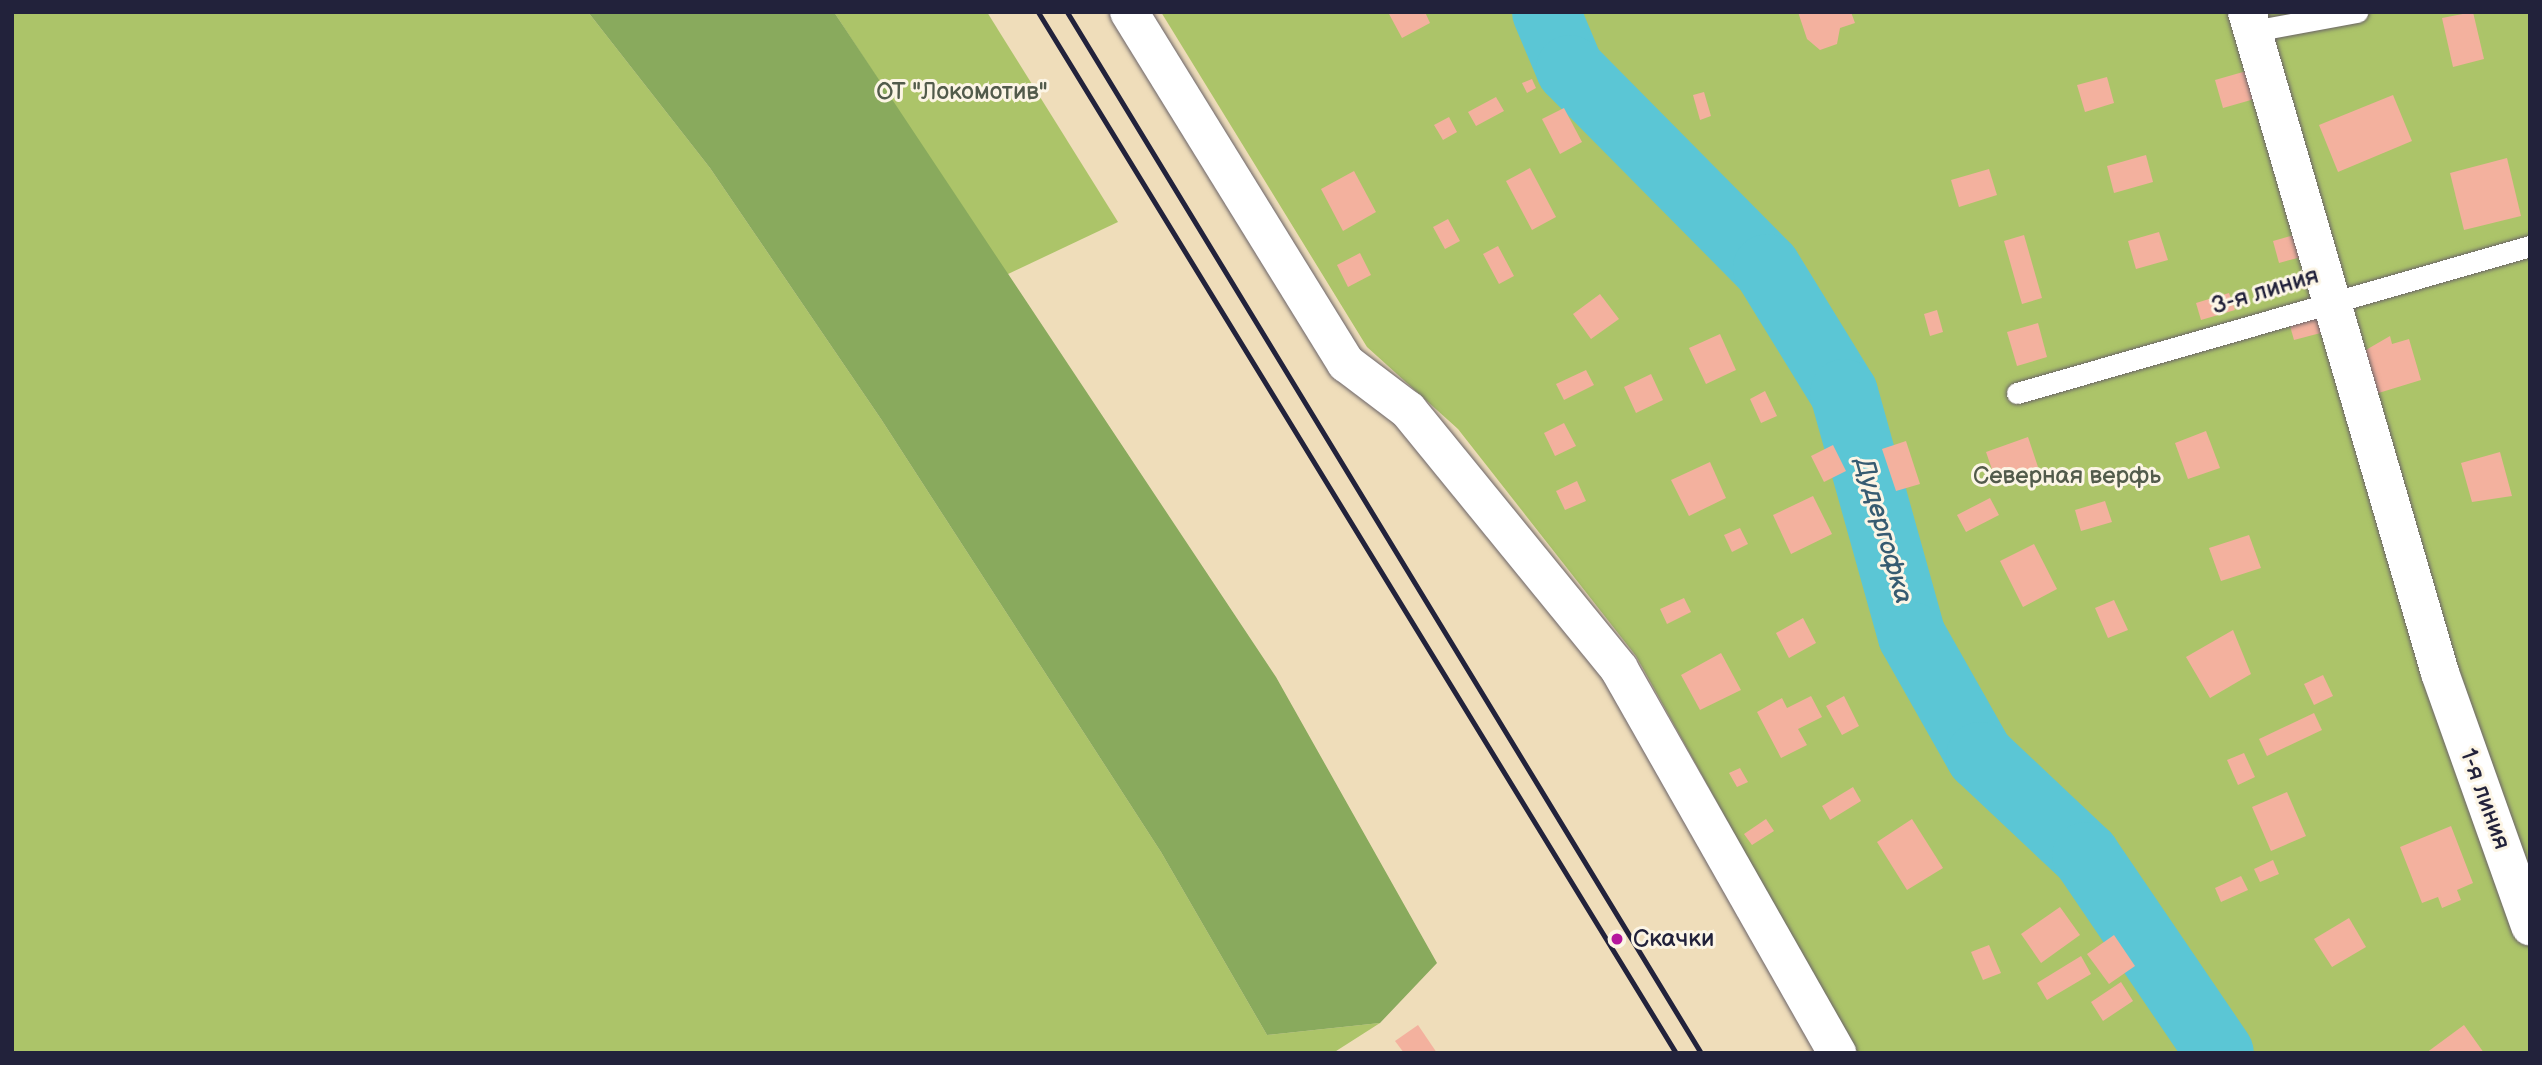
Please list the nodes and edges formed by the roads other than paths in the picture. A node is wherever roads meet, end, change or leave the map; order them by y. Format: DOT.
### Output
graph roads {
  1 [pos="1129,12"];
  2 [pos="2357,12"];
  3 [pos="2250,22"];
  4 [pos="2530,246"];
  5 [pos="2331,299"];
  6 [pos="2017,393"];
  7 [pos="2530,926"];
  8 [pos="1837,1053"];
  1 -- 8 [label="street"];
  2 -- 3 [label="lane"];
  3 -- 5 [label="street, 1-я линия"];
  4 -- 5 [label="lane, 3-я линия"];
  5 -- 6 [label="lane, 3-я линия"];
  5 -- 7 [label="street, 1-я линия"];
}
